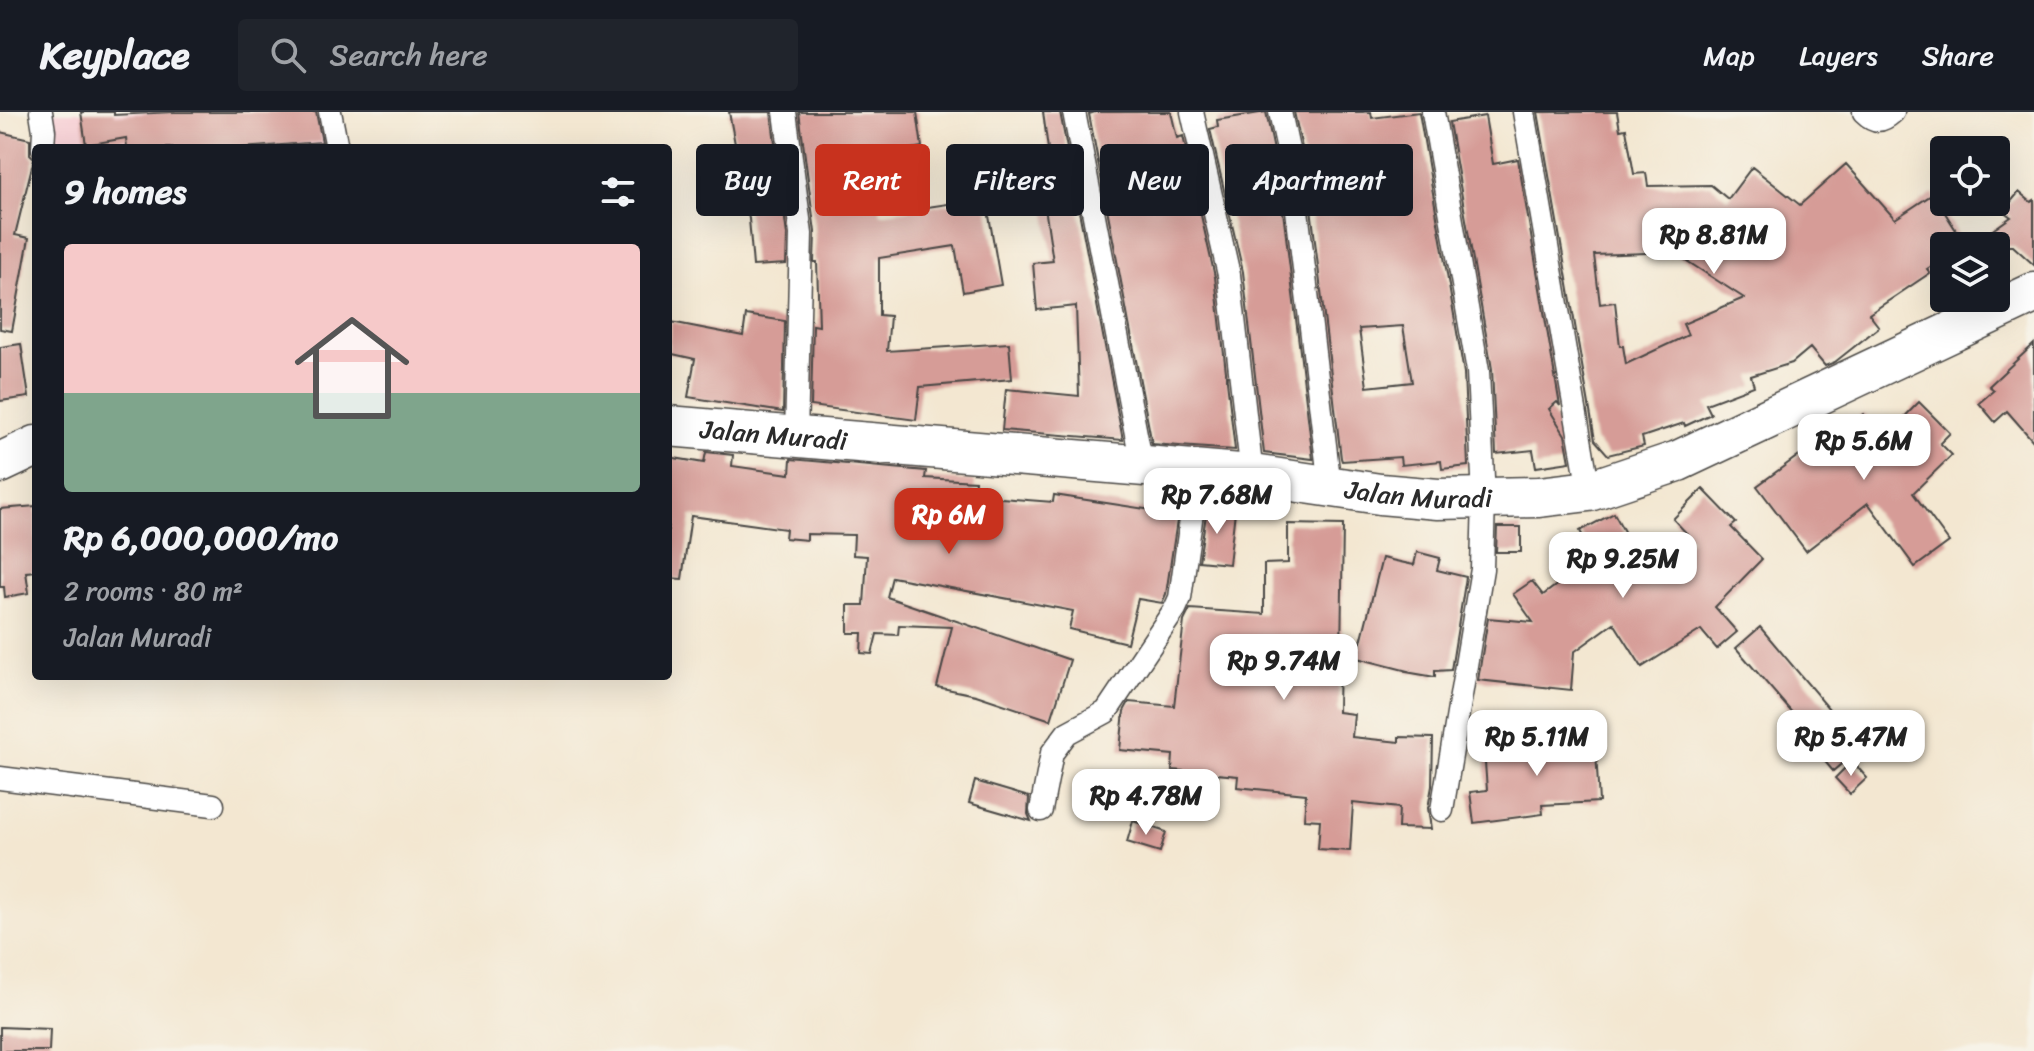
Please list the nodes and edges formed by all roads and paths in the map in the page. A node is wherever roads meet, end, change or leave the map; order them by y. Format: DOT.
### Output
graph roads {
  1 [pos="41,112"];
  2 [pos="330,112"];
  3 [pos="785,112"];
  4 [pos="1074,112"];
  5 [pos="1192,112"];
  6 [pos="1280,112"];
  7 [pos="1433,112"];
  8 [pos="1524,112"];
  9 [pos="1864,112"];
  10 [pos="1893,112"];
  11 [pos="43,144"];
  12 [pos="336,144"];
  13 [pos="2034,293"];
  14 [pos="672,426"];
  15 [pos="796,437"];
  16 [pos="32,448"];
  17 [pos="0,463"];
  18 [pos="1142,465"];
  19 [pos="1198,470"];
  20 [pos="1252,475"];
  21 [pos="1330,487"];
  22 [pos="1589,491"];
  23 [pos="1484,499"];
  24 [pos="0,778"];
  25 [pos="213,805"];
  26 [pos="1041,810"];
  27 [pos="1442,810"];
  1 -- 11 [label="street"];
  2 -- 12 [label="street"];
  3 -- 15 [label="street"];
  4 -- 18 [label="street"];
  5 -- 20 [label="street"];
  6 -- 21 [label="street"];
  7 -- 23 [label="street"];
  8 -- 22 [label="street"];
  9 -- 10 [label="street"];
  13 -- 22 [label="highway, Jalan Muradi"];
  14 -- 15 [label="highway, Jalan Muradi"];
  15 -- 18 [label="highway, Jalan Muradi"];
  16 -- 17 [label="highway"];
  18 -- 19 [label="highway, Jalan Muradi"];
  19 -- 20 [label="highway, Jalan Muradi"];
  19 -- 26 [label="street"];
  20 -- 21 [label="highway, Jalan Muradi"];
  21 -- 23 [label="highway, Jalan Muradi"];
  22 -- 23 [label="highway, Jalan Muradi"];
  23 -- 27 [label="street"];
  24 -- 25 [label="street"];
}
